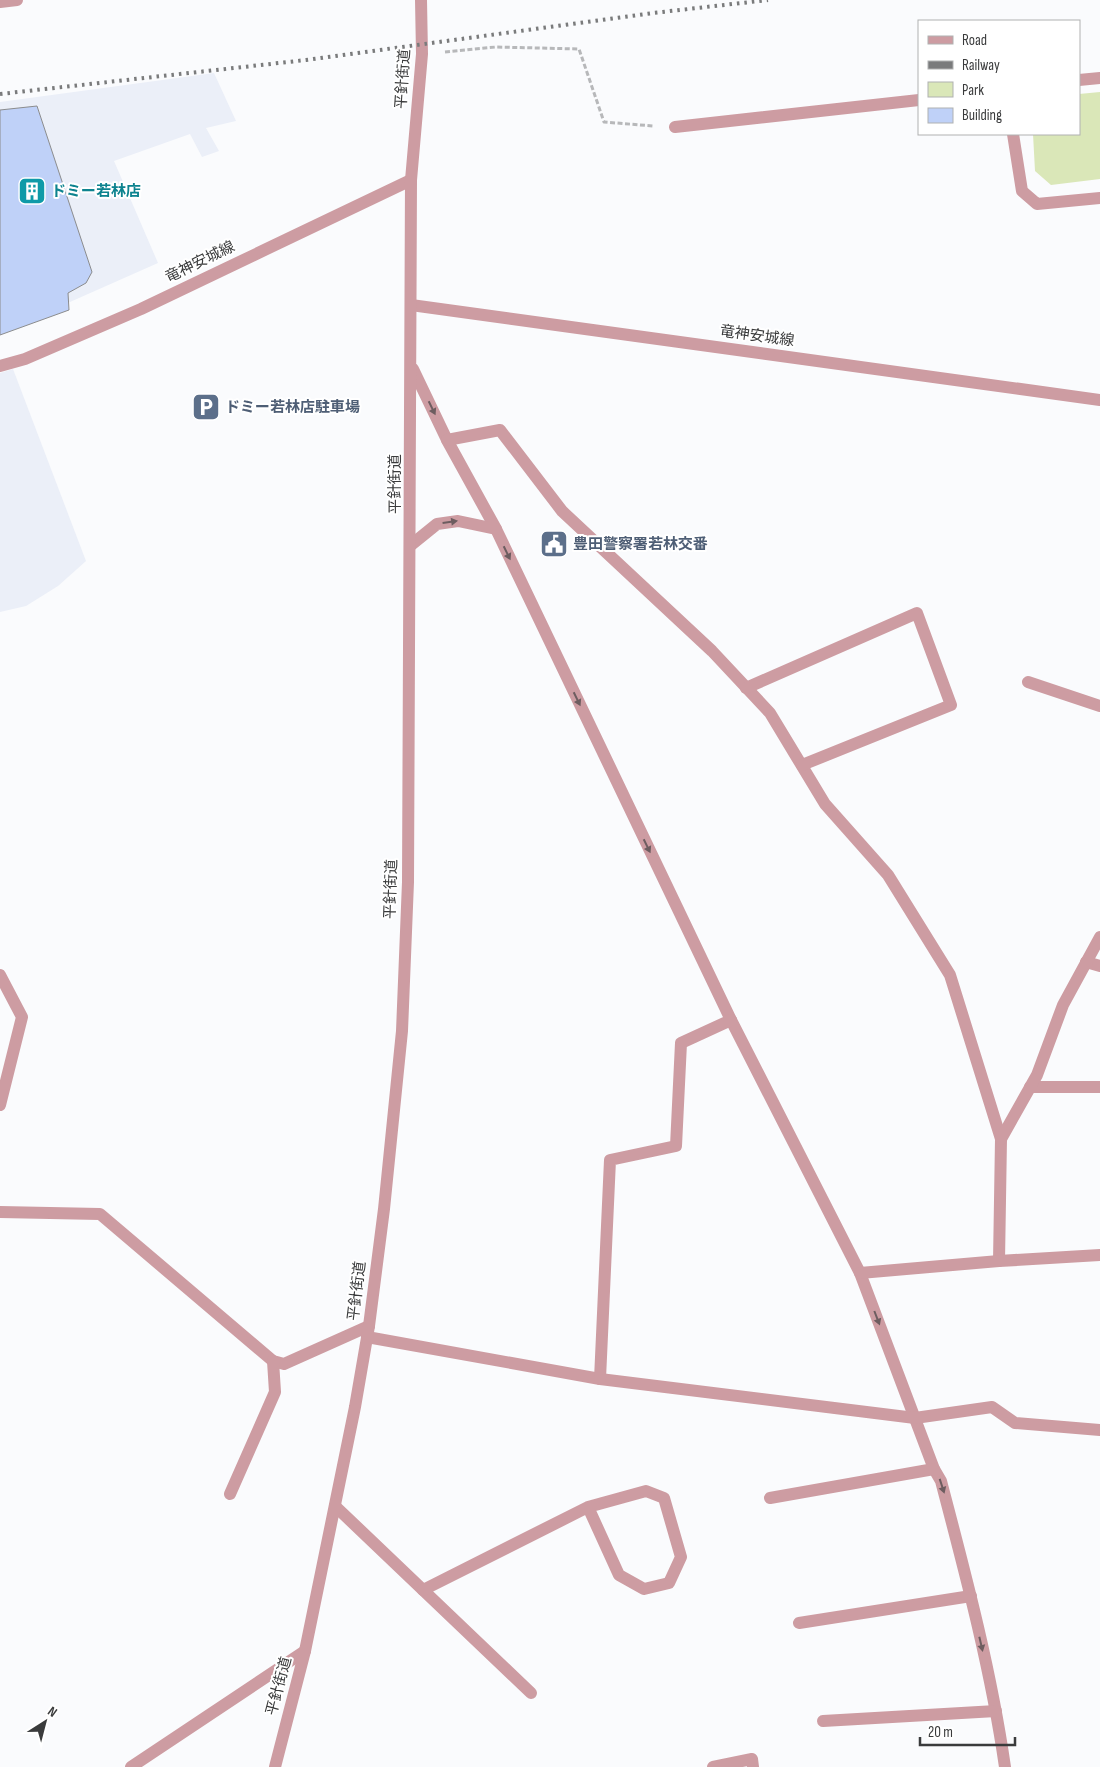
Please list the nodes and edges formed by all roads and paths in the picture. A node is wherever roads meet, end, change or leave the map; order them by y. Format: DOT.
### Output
graph roads {
  1 [pos="17,0"];
  2 [pos="422,0"];
  3 [pos="0,2"];
  4 [pos="422,54"];
  5 [pos="1100,78"];
  6 [pos="1080,80"];
  7 [pos="918,100"];
  8 [pos="675,127"];
  9 [pos="1013,135"];
  10 [pos="411,180"];
  11 [pos="1100,198"];
  12 [pos="410,305"];
  13 [pos="411,365"];
  14 [pos="0,366"];
  15 [pos="1100,400"];
  16 [pos="447,440"];
  17 [pos="496,529"];
  18 [pos="411,545"];
  19 [pos="1028,682"];
  20 [pos="746,688"];
  21 [pos="1100,706"];
  22 [pos="802,765"];
  23 [pos="1100,937"];
  24 [pos="1086,962"];
  25 [pos="1100,966"];
  26 [pos="0,975"];
  27 [pos="731,1020"];
  28 [pos="1030,1087"];
  29 [pos="1100,1088"];
  30 [pos="0,1105"];
  31 [pos="1001,1139"];
  32 [pos="0,1212"];
  33 [pos="1100,1255"];
  34 [pos="998,1261"];
  35 [pos="860,1273"];
  36 [pos="368,1332"];
  37 [pos="274,1361"];
  38 [pos="600,1379"];
  39 [pos="915,1418"];
  40 [pos="1100,1430"];
  41 [pos="934,1469"];
  42 [pos="230,1494"];
  43 [pos="770,1498"];
  44 [pos="335,1506"];
  45 [pos="588,1507"];
  46 [pos="423,1590"];
  47 [pos="971,1596"];
  48 [pos="799,1623"];
  49 [pos="305,1651"];
  50 [pos="531,1692"];
  51 [pos="996,1711"];
  52 [pos="823,1721"];
  53 [pos="131,1767"];
  54 [pos="275,1767"];
  55 [pos="713,1767"];
  56 [pos="754,1767"];
  57 [pos="1005,1767"];
  1 -- 3 [label="street"];
  2 -- 4 [label="street, 平針街道"];
  4 -- 8 [label="path"];
  4 -- 10 [label="street, 平針街道"];
  5 -- 6 [label="street"];
  7 -- 8 [label="street"];
  9 -- 11 [label="street"];
  10 -- 12 [label="street, 平針街道"];
  10 -- 14 [label="street, 竜神安城線"];
  12 -- 13 [label="street, 平針街道"];
  12 -- 15 [label="street, 竜神安城線"];
  13 -- 16 [label="street, one-way"];
  13 -- 18 [label="street, 平針街道"];
  16 -- 17 [label="street"];
  16 -- 20 [label="street"];
  18 -- 17 [label="street, one-way"];
  17 -- 27 [label="street, one-way"];
  18 -- 36 [label="street, 平針街道"];
  19 -- 21 [label="street"];
  20 -- 22 [label="street"];
  20 -- 22 [label="street"];
  22 -- 31 [label="street"];
  23 -- 24 [label="street"];
  24 -- 25 [label="street"];
  24 -- 28 [label="street"];
  26 -- 30 [label="street"];
  27 -- 35 [label="street"];
  27 -- 38 [label="street"];
  28 -- 29 [label="street"];
  28 -- 31 [label="street"];
  31 -- 34 [label="street"];
  32 -- 37 [label="street"];
  33 -- 34 [label="street"];
  34 -- 35 [label="street"];
  35 -- 39 [label="street, one-way"];
  36 -- 37 [label="street"];
  36 -- 38 [label="street"];
  36 -- 44 [label="street, 平針街道"];
  37 -- 42 [label="street"];
  38 -- 39 [label="street"];
  39 -- 40 [label="street"];
  39 -- 41 [label="street"];
  41 -- 43 [label="street"];
  41 -- 47 [label="street, one-way"];
  44 -- 46 [label="street"];
  44 -- 49 [label="street, 平針街道"];
  45 -- 45 [label="street"];
  45 -- 46 [label="street"];
  46 -- 50 [label="street"];
  47 -- 48 [label="street"];
  47 -- 51 [label="street, one-way"];
  49 -- 53 [label="street"];
  49 -- 54 [label="street, 平針街道"];
  51 -- 52 [label="street"];
  51 -- 57 [label="street"];
  55 -- 56 [label="street"];
}
